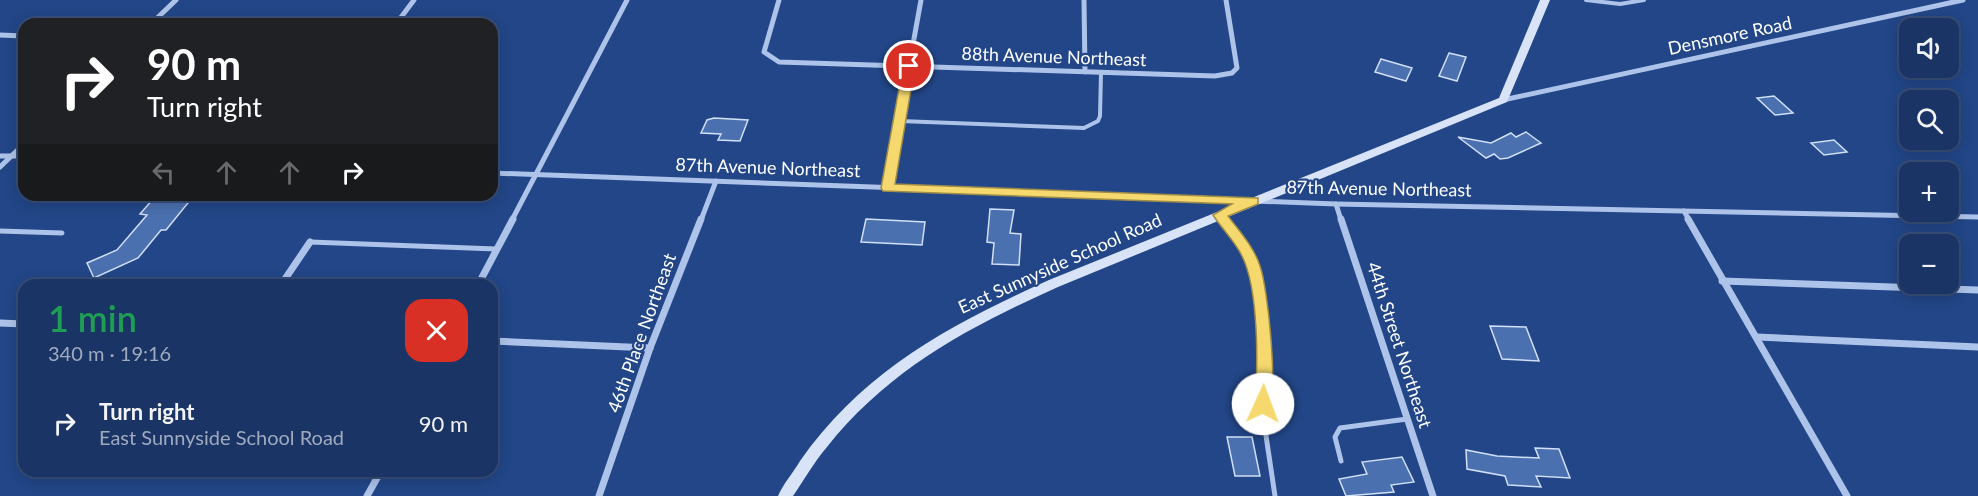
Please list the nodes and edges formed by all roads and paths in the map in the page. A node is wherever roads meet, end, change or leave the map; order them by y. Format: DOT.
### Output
graph roads {
  1 [pos="176,0"];
  2 [pos="414,0"];
  3 [pos="627,0"];
  4 [pos="780,0"];
  5 [pos="921,0"];
  6 [pos="1084,0"];
  7 [pos="1226,0"];
  8 [pos="1545,0"];
  9 [pos="1586,0"];
  10 [pos="1644,0"];
  11 [pos="1963,0"];
  12 [pos="157,18"];
  13 [pos="400,18"];
  14 [pos="0,35"];
  15 [pos="18,36"];
  16 [pos="909,66"];
  17 [pos="1085,72"];
  18 [pos="1101,72"];
  19 [pos="1503,100"];
  20 [pos="900,121"];
  21 [pos="18,150"];
  22 [pos="0,156"];
  23 [pos="11,156"];
  24 [pos="18,156"];
  25 [pos="0,167"];
  26 [pos="498,173"];
  27 [pos="536,174"];
  28 [pos="716,181"];
  29 [pos="887,188"];
  30 [pos="1254,201"];
  31 [pos="1336,204"];
  32 [pos="1684,211"];
  33 [pos="1219,215"];
  34 [pos="1978,217"];
  35 [pos="0,231"];
  36 [pos="62,233"];
  37 [pos="310,242"];
  38 [pos="496,249"];
  39 [pos="285,279"];
  40 [pos="481,279"];
  41 [pos="1722,281"];
  42 [pos="1978,290"];
  43 [pos="0,323"];
  44 [pos="18,324"];
  45 [pos="1757,337"];
  46 [pos="498,341"];
  47 [pos="1978,347"];
  48 [pos="650,348"];
  49 [pos="1407,419"];
  50 [pos="1341,461"];
  51 [pos="378,477"];
  52 [pos="367,496"];
  53 [pos="599,496"];
  54 [pos="785,496"];
  55 [pos="1275,496"];
  56 [pos="1433,496"];
  57 [pos="1847,496"];
  1 -- 12 [label="street"];
  2 -- 13 [label="street"];
  3 -- 27 [label="street"];
  4 -- 16 [label="street, 88th Avenue Northeast"];
  5 -- 16 [label="street"];
  6 -- 17 [label="street"];
  7 -- 18 [label="street, 88th Avenue Northeast"];
  8 -- 19 [label="street"];
  9 -- 10 [label="lane"];
  11 -- 19 [label="street, Densmore Road"];
  14 -- 15 [label="street"];
  16 -- 17 [label="street, 88th Avenue Northeast"];
  16 -- 20 [label="street"];
  17 -- 18 [label="street, 88th Avenue Northeast"];
  18 -- 20 [label="lane"];
  19 -- 30 [label="street, East Sunnyside School Road"];
  20 -- 29 [label="street"];
  21 -- 23 [label="street"];
  22 -- 23 [label="street"];
  23 -- 24 [label="street"];
  23 -- 25 [label="street"];
  26 -- 27 [label="street, 87th Avenue Northeast"];
  27 -- 28 [label="street, 87th Avenue Northeast"];
  27 -- 38 [label="street"];
  28 -- 29 [label="street, 87th Avenue Northeast"];
  28 -- 48 [label="street, 46th Place Northeast"];
  29 -- 30 [label="street, 87th Avenue Northeast"];
  30 -- 31 [label="street, 87th Avenue Northeast"];
  30 -- 33 [label="street, East Sunnyside School Road"];
  31 -- 32 [label="street, 87th Avenue Northeast"];
  31 -- 49 [label="street, 44th Street Northeast"];
  32 -- 34 [label="street, 87th Avenue Northeast"];
  32 -- 41 [label="street"];
  33 -- 54 [label="street, East Sunnyside School Road"];
  33 -- 55 [label="lane"];
  35 -- 36 [label="lane"];
  37 -- 38 [label="lane"];
  37 -- 39 [label="street"];
  38 -- 40 [label="street"];
  41 -- 42 [label="street"];
  41 -- 45 [label="street"];
  43 -- 44 [label="street"];
  45 -- 47 [label="street"];
  45 -- 57 [label="street"];
  46 -- 48 [label="street"];
  48 -- 53 [label="street, 46th Place Northeast"];
  49 -- 50 [label="lane"];
  49 -- 56 [label="street, 44th Street Northeast"];
  51 -- 52 [label="street"];
}
